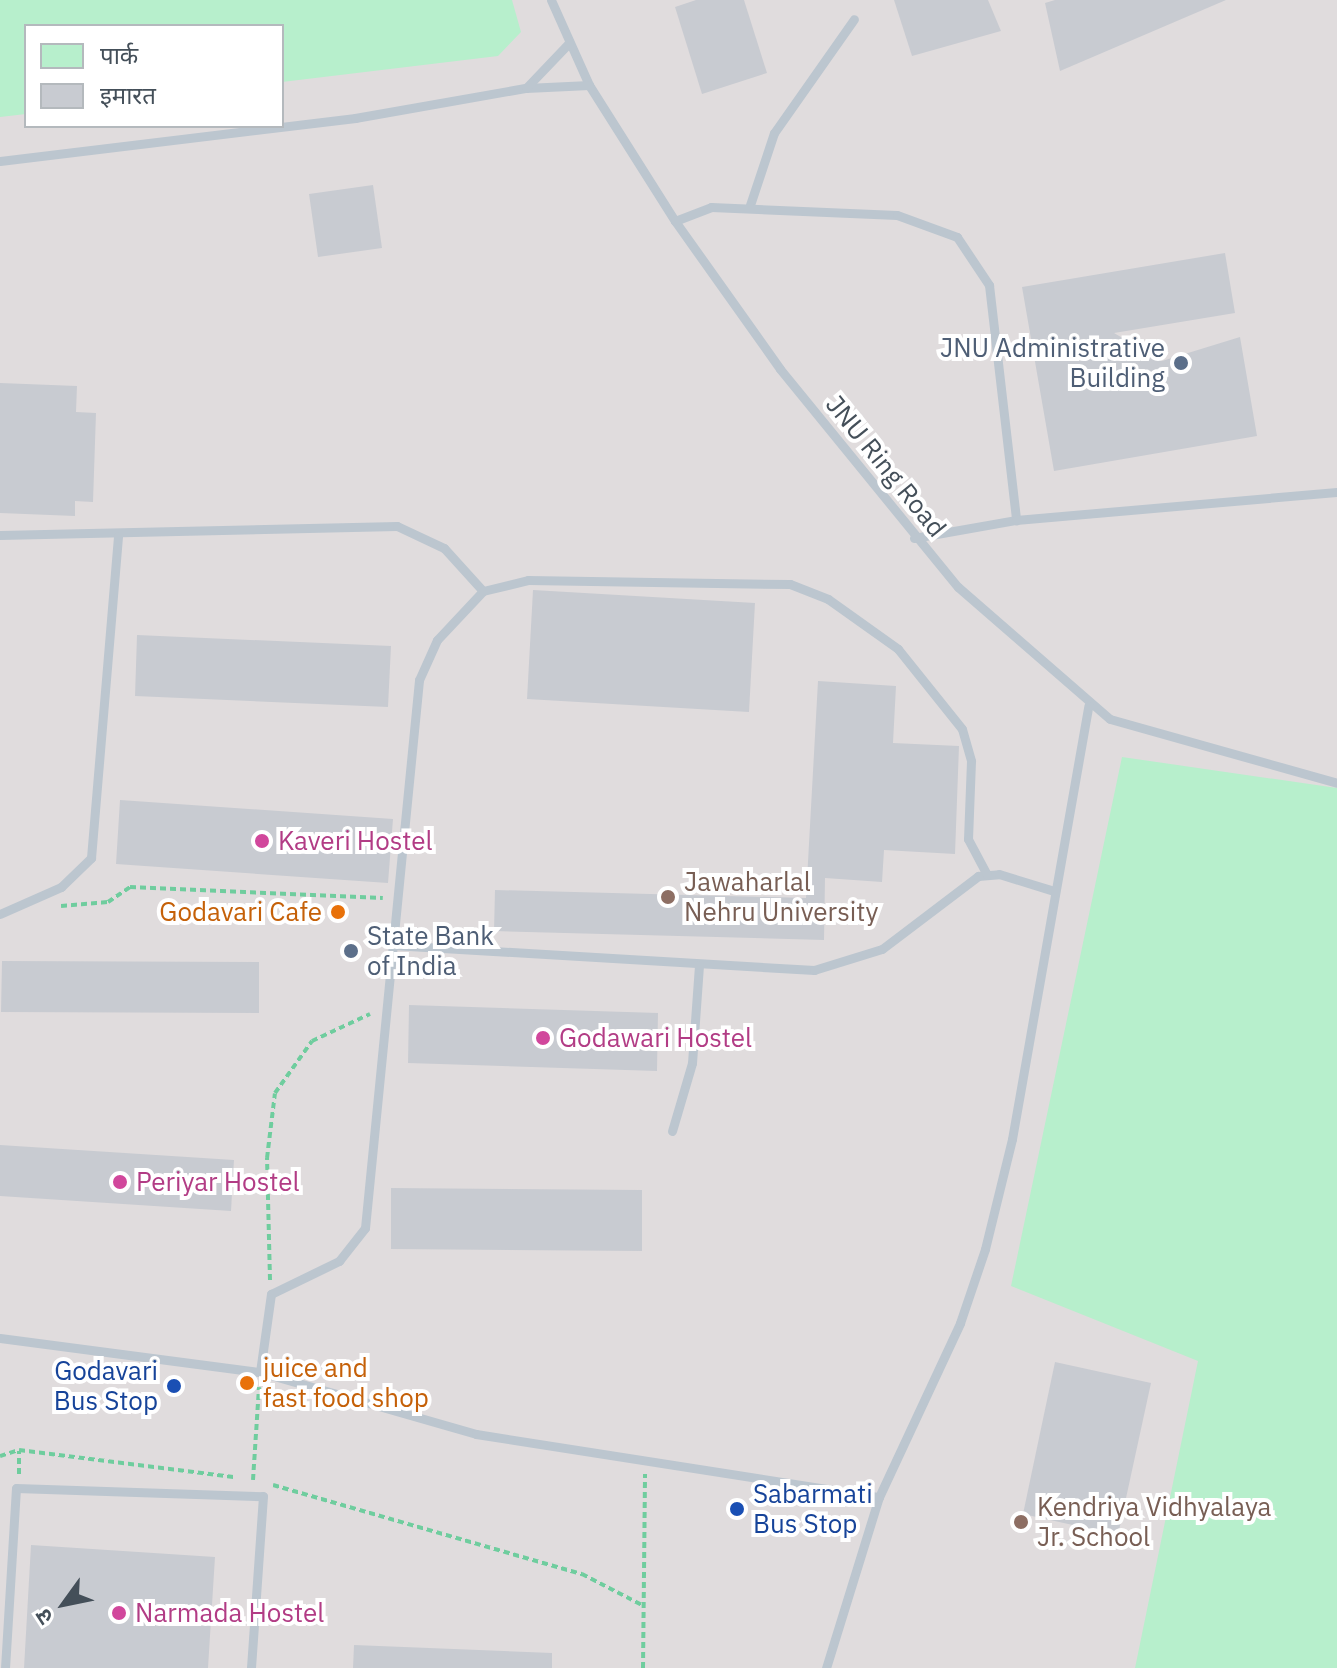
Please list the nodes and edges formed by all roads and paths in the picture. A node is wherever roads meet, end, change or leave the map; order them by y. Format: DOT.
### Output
graph roads {
  1 [pos="551,0"];
  2 [pos="854,19"];
  3 [pos="569,43"];
  4 [pos="589,85"];
  5 [pos="526,88"];
  6 [pos="284,127"];
  7 [pos="272,128"];
  8 [pos="0,161"];
  9 [pos="749,208"];
  10 [pos="675,221"];
  11 [pos="1337,492"];
  12 [pos="1016,520"];
  13 [pos="0,535"];
  14 [pos="118,536"];
  15 [pos="914,538"];
  16 [pos="483,591"];
  17 [pos="1088,706"];
  18 [pos="1337,783"];
  19 [pos="987,874"];
  20 [pos="1054,891"];
  21 [pos="397,899"];
  22 [pos="51,906"];
  23 [pos="0,914"];
  24 [pos="392,945"];
  25 [pos="699,965"];
  26 [pos="386,1007"];
  27 [pos="672,1131"];
  28 [pos="271,1294"];
  29 [pos="0,1338"];
  30 [pos="260,1372"];
  31 [pos="19,1450"];
  32 [pos="0,1456"];
  33 [pos="645,1466"];
  34 [pos="19,1476"];
  35 [pos="253,1480"];
  36 [pos="879,1497"];
  37 [pos="642,1605"];
  38 [pos="5,1668"];
  39 [pos="251,1668"];
  40 [pos="643,1668"];
  41 [pos="826,1668"];
  1 -- 3 [label="lane, JNU Ring Road"];
  2 -- 9 [label="lane"];
  3 -- 4 [label="lane, JNU Ring Road"];
  3 -- 5 [label="lane"];
  4 -- 5 [label="lane"];
  4 -- 10 [label="lane, JNU Ring Road"];
  5 -- 6 [label="lane"];
  7 -- 8 [label="lane"];
  9 -- 10 [label="lane"];
  9 -- 12 [label="lane"];
  10 -- 15 [label="lane, JNU Ring Road"];
  11 -- 12 [label="lane"];
  12 -- 15 [label="lane"];
  13 -- 14 [label="lane"];
  14 -- 16 [label="lane"];
  14 -- 23 [label="lane"];
  15 -- 17 [label="lane, JNU Ring Road"];
  16 -- 19 [label="lane"];
  16 -- 21 [label="lane"];
  17 -- 18 [label="lane, JNU Ring Road"];
  17 -- 20 [label="lane"];
  19 -- 20 [label="lane"];
  19 -- 25 [label="lane"];
  20 -- 36 [label="lane"];
  21 -- 22 [label="path"];
  21 -- 24 [label="lane"];
  24 -- 25 [label="lane"];
  24 -- 26 [label="lane"];
  25 -- 27 [label="lane"];
  26 -- 28 [label="lane"];
  26 -- 28 [label="path"];
  28 -- 30 [label="lane"];
  29 -- 30 [label="lane"];
  30 -- 33 [label="lane"];
  30 -- 35 [label="path"];
  31 -- 32 [label="path"];
  31 -- 34 [label="path"];
  31 -- 35 [label="path"];
  33 -- 36 [label="lane"];
  33 -- 37 [label="path"];
  35 -- 37 [label="path"];
  36 -- 41 [label="lane"];
  37 -- 40 [label="path"];
  38 -- 39 [label="lane"];
}
